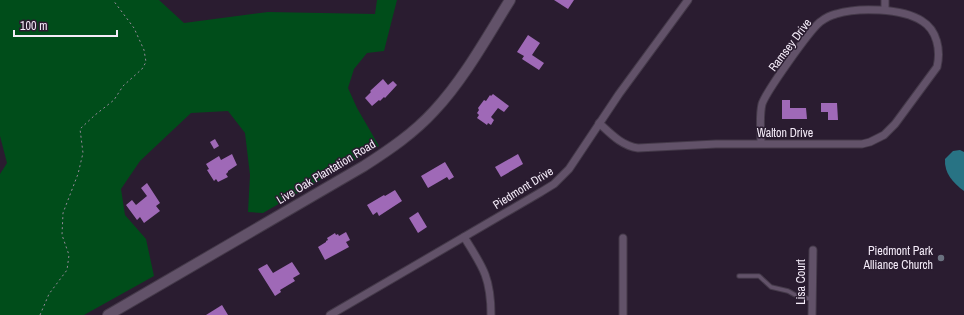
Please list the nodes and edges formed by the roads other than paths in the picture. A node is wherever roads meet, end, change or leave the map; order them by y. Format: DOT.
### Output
graph roads {
  1 [pos="510,0"];
  2 [pos="688,0"];
  3 [pos="886,0"];
  4 [pos="885,10"];
  5 [pos="600,123"];
  6 [pos="761,144"];
  7 [pos="464,237"];
  8 [pos="623,238"];
  9 [pos="813,250"];
  10 [pos="740,276"];
  11 [pos="812,299"];
  12 [pos="108,315"];
  13 [pos="330,315"];
  14 [pos="491,315"];
  15 [pos="623,315"];
  16 [pos="812,315"];
  1 -- 12 [label="street, Live Oak Plantation Road"];
  2 -- 5 [label="street, Piedmont Drive"];
  3 -- 4 [label="street"];
  4 -- 6 [label="street, Ramsey Drive"];
  4 -- 6 [label="street, Walton Drive"];
  5 -- 6 [label="street, Walton Drive"];
  5 -- 7 [label="street, Piedmont Drive"];
  7 -- 13 [label="street, Piedmont Drive"];
  7 -- 14 [label="street"];
  8 -- 15 [label="street"];
  9 -- 11 [label="street, Lisa Court"];
  10 -- 11 [label="lane"];
  11 -- 16 [label="street, Lisa Court"];
}
